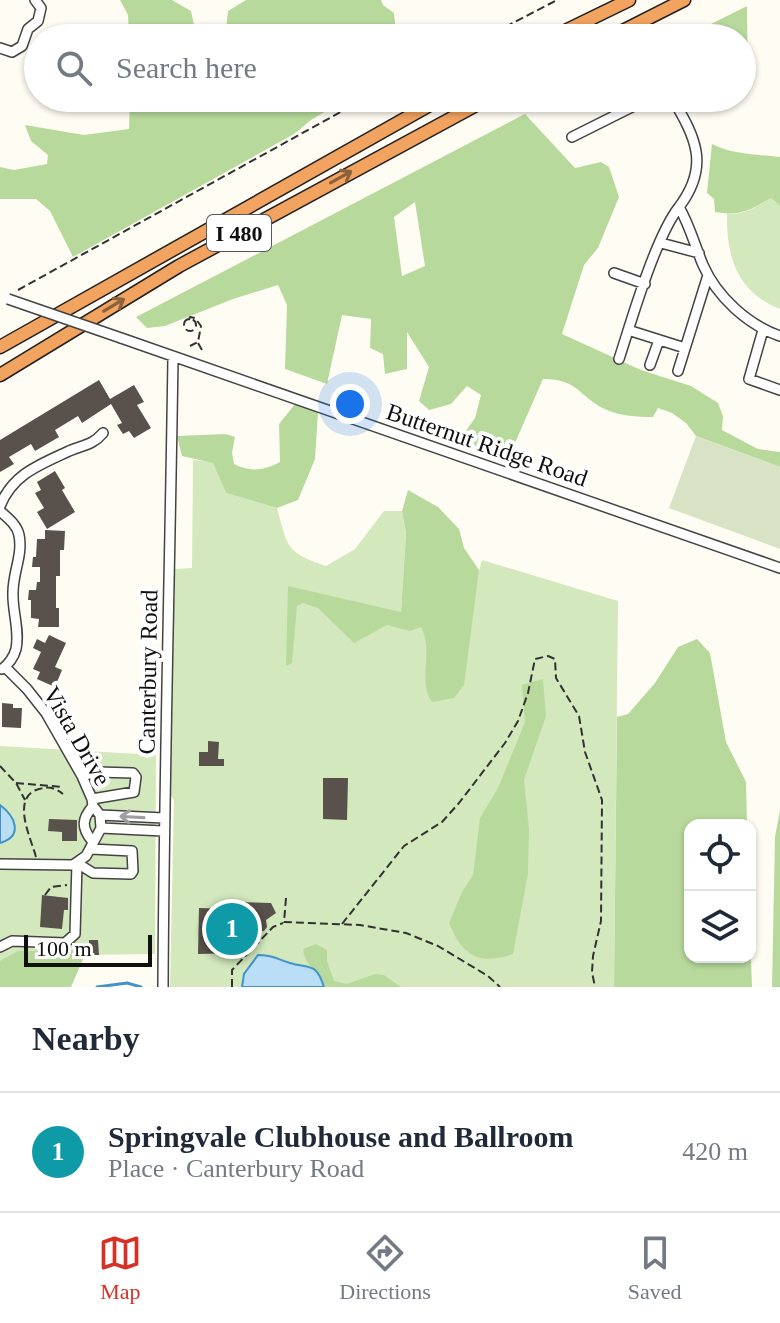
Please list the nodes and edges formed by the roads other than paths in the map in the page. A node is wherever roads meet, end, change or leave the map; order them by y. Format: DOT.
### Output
graph roads {
  1 [pos="35,0"];
  2 [pos="629,0"];
  3 [pos="693,0"];
  4 [pos="679,2"];
  5 [pos="34,24"];
  6 [pos="580,24"];
  7 [pos="636,24"];
  8 [pos="24,40"];
  9 [pos="0,48"];
  10 [pos="417,112"];
  11 [pos="463,112"];
  12 [pos="622,112"];
  13 [pos="681,112"];
  14 [pos="572,137"];
  15 [pos="679,207"];
  16 [pos="661,243"];
  17 [pos="699,253"];
  18 [pos="614,273"];
  19 [pos="708,275"];
  20 [pos="645,284"];
  21 [pos="4,297"];
  22 [pos="628,330"];
  23 [pos="763,330"];
  24 [pos="780,336"];
  25 [pos="659,340"];
  26 [pos="0,347"];
  27 [pos="685,348"];
  28 [pos="173,357"];
  29 [pos="619,359"];
  30 [pos="650,365"];
  31 [pos="678,371"];
  32 [pos="0,375"];
  33 [pos="780,390"];
  34 [pos="103,433"];
  35 [pos="0,509"];
  36 [pos="780,568"];
  37 [pos="3,669"];
  38 [pos="82,776"];
  39 [pos="93,802"];
  40 [pos="100,815"];
  41 [pos="164,818"];
  42 [pos="101,828"];
  43 [pos="163,831"];
  44 [pos="92,845"];
  45 [pos="0,864"];
  46 [pos="75,864"];
  47 [pos="0,947"];
  48 [pos="163,987"];
  1 -- 5 [label="street"];
  2 -- 6 [label="highway"];
  3 -- 4 [label="highway"];
  4 -- 7 [label="highway"];
  8 -- 9 [label="street"];
  10 -- 26 [label="highway, I 480"];
  32 -- 11 [label="highway, I 480, one-way"];
  12 -- 14 [label="street"];
  13 -- 15 [label="street"];
  15 -- 16 [label="street"];
  15 -- 17 [label="street"];
  16 -- 17 [label="street"];
  16 -- 20 [label="street"];
  17 -- 19 [label="street"];
  18 -- 20 [label="street"];
  19 -- 23 [label="street"];
  19 -- 27 [label="street"];
  20 -- 22 [label="street"];
  21 -- 28 [label="street, Butternut Ridge Road, bridge"];
  22 -- 25 [label="street"];
  22 -- 29 [label="street"];
  23 -- 24 [label="street"];
  23 -- 33 [label="street"];
  25 -- 27 [label="street"];
  25 -- 30 [label="street"];
  27 -- 31 [label="street"];
  28 -- 36 [label="street, Butternut Ridge Road"];
  28 -- 41 [label="street, Canterbury Road"];
  34 -- 35 [label="street"];
  35 -- 37 [label="street"];
  37 -- 38 [label="street, Vista Drive"];
  38 -- 39 [label="street, Vista Drive"];
  38 -- 39 [label="street"];
  39 -- 40 [label="street, Vista Drive"];
  39 -- 44 [label="street"];
  41 -- 40 [label="street, Vista Drive, one-way"];
  40 -- 42 [label="street"];
  41 -- 43 [label="street, Canterbury Road"];
  42 -- 43 [label="street"];
  42 -- 44 [label="street"];
  43 -- 48 [label="street, Canterbury Road"];
  44 -- 46 [label="street"];
  44 -- 46 [label="street"];
  45 -- 46 [label="street"];
  46 -- 47 [label="street"];
}
